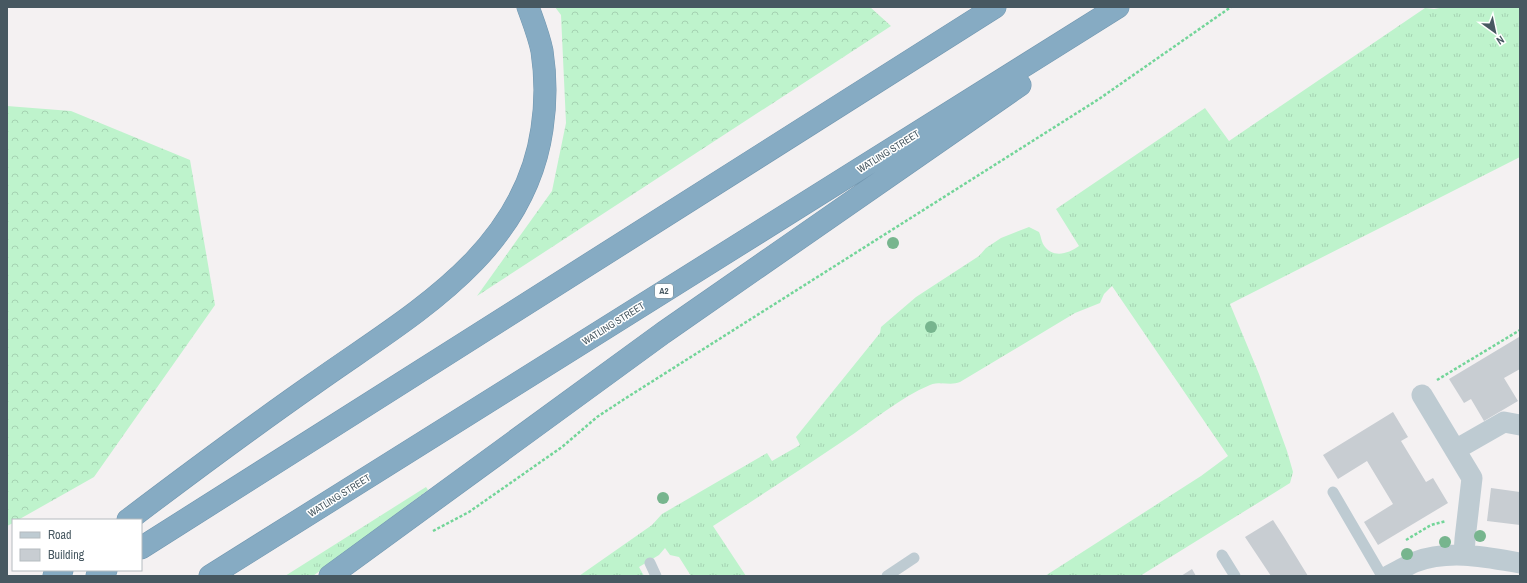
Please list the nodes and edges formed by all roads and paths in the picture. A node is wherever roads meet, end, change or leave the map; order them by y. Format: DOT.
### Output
graph roads {
  1 [pos="528,7"];
  2 [pos="996,7"];
  3 [pos="1118,7"];
  4 [pos="1132,7"];
  5 [pos="1231,7"];
  6 [pos="1520,330"];
  7 [pos="1422,395"];
  8 [pos="1520,425"];
  9 [pos="1455,450"];
  10 [pos="1333,492"];
  11 [pos="129,519"];
  12 [pos="1467,522"];
  13 [pos="427,535"];
  14 [pos="1403,543"];
  15 [pos="142,547"];
  16 [pos="1222,555"];
  17 [pos="1464,555"];
  18 [pos="914,558"];
  19 [pos="650,563"];
  20 [pos="1520,563"];
  21 [pos="893,574"];
  22 [pos="210,576"];
  23 [pos="330,576"];
  24 [pos="656,576"];
  25 [pos="1235,576"];
  26 [pos="1382,576"];
  27 [pos="1388,576"];
  1 -- 11 [label="highway"];
  2 -- 15 [label="highway"];
  3 -- 22 [label="highway, WATLING STREET / A2"];
  4 -- 23 [label="highway"];
  5 -- 13 [label="path"];
  6 -- 7 [label="path"];
  7 -- 9 [label="street"];
  8 -- 9 [label="street"];
  9 -- 12 [label="street"];
  10 -- 26 [label="lane"];
  12 -- 14 [label="path"];
  12 -- 17 [label="street"];
  16 -- 25 [label="lane"];
  17 -- 20 [label="street"];
  17 -- 27 [label="street"];
  18 -- 21 [label="lane"];
  19 -- 24 [label="lane"];
}
